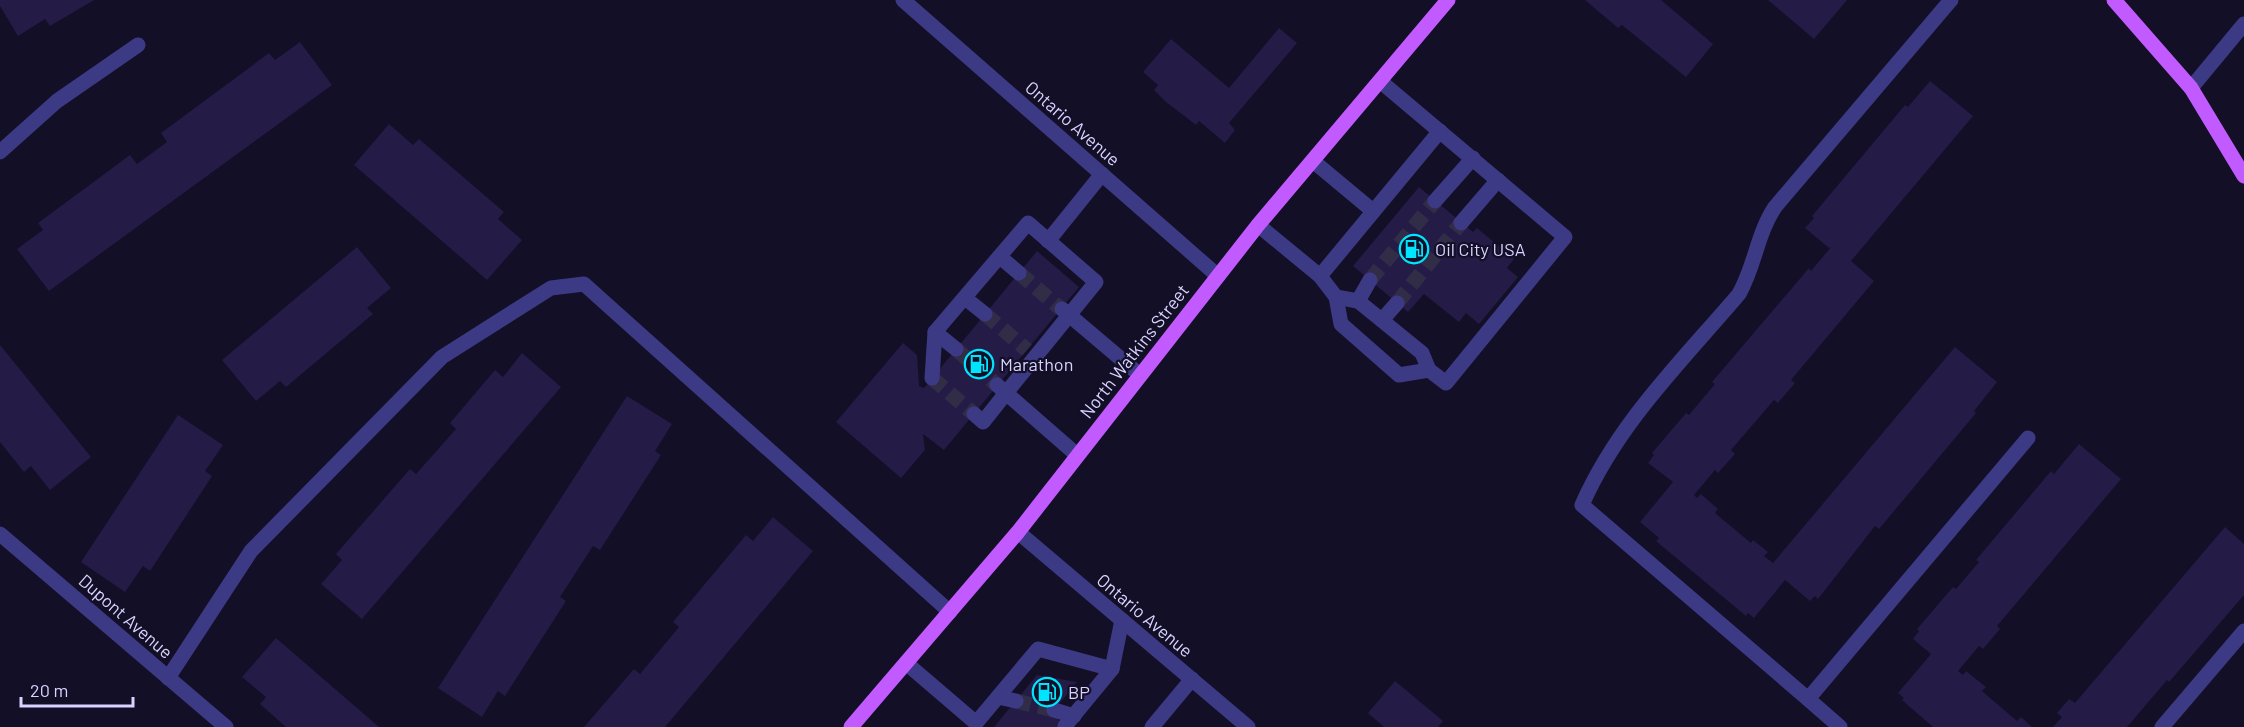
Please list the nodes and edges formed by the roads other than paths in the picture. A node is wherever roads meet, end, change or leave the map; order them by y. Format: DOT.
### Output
graph roads {
  1 [pos="903,0"];
  2 [pos="1448,0"];
  3 [pos="1952,0"];
  4 [pos="2114,0"];
  5 [pos="2244,24"];
  6 [pos="138,45"];
  7 [pos="1380,81"];
  8 [pos="2191,88"];
  9 [pos="1440,131"];
  10 [pos="0,152"];
  11 [pos="1473,158"];
  12 [pos="1313,161"];
  13 [pos="1102,174"];
  14 [pos="2244,176"];
  15 [pos="1498,180"];
  16 [pos="1435,201"];
  17 [pos="1373,211"];
  18 [pos="1461,223"];
  19 [pos="1258,225"];
  20 [pos="1048,241"];
  21 [pos="1000,257"];
  22 [pos="1019,273"];
  23 [pos="1218,276"];
  24 [pos="1320,276"];
  25 [pos="1370,280"];
  26 [pos="1336,297"];
  27 [pos="965,298"];
  28 [pos="1358,301"];
  29 [pos="1397,303"];
  30 [pos="1065,312"];
  31 [pos="985,314"];
  32 [pos="1382,320"];
  33 [pos="935,332"];
  34 [pos="956,349"];
  35 [pos="1429,370"];
  36 [pos="1140,375"];
  37 [pos="932,378"];
  38 [pos="1001,389"];
  39 [pos="974,414"];
  40 [pos="2028,438"];
  41 [pos="1077,455"];
  42 [pos="1017,532"];
  43 [pos="0,534"];
  44 [pos="950,612"];
  45 [pos="1122,620"];
  46 [pos="2244,631"];
  47 [pos="906,663"];
  48 [pos="1112,669"];
  49 [pos="168,678"];
  50 [pos="1192,680"];
  51 [pos="999,697"];
  52 [pos="1808,699"];
  53 [pos="1016,701"];
  54 [pos="1054,710"];
  55 [pos="1070,721"];
  56 [pos="974,725"];
  57 [pos="226,727"];
  58 [pos="851,727"];
  59 [pos="1152,727"];
  60 [pos="1248,727"];
  61 [pos="1840,727"];
  62 [pos="2162,727"];
  1 -- 13 [label="street, Ontario Avenue"];
  2 -- 7 [label="main road, North Watkins Street"];
  3 -- 52 [label="street"];
  4 -- 8 [label="main road"];
  5 -- 8 [label="street"];
  6 -- 10 [label="street"];
  7 -- 9 [label="street"];
  7 -- 12 [label="main road, North Watkins Street"];
  8 -- 14 [label="main road"];
  9 -- 11 [label="street"];
  9 -- 17 [label="street"];
  11 -- 15 [label="street"];
  11 -- 16 [label="street"];
  12 -- 17 [label="street"];
  12 -- 19 [label="main road, North Watkins Street"];
  13 -- 20 [label="street"];
  13 -- 23 [label="street, Ontario Avenue"];
  15 -- 18 [label="street"];
  15 -- 35 [label="street"];
  17 -- 24 [label="street"];
  19 -- 23 [label="main road, North Watkins Street"];
  19 -- 24 [label="street"];
  20 -- 21 [label="street"];
  20 -- 30 [label="street"];
  21 -- 22 [label="street"];
  21 -- 27 [label="street"];
  23 -- 36 [label="main road, North Watkins Street"];
  24 -- 26 [label="street"];
  25 -- 28 [label="street"];
  26 -- 28 [label="street"];
  26 -- 35 [label="street"];
  27 -- 31 [label="street"];
  27 -- 33 [label="street"];
  28 -- 32 [label="street"];
  29 -- 32 [label="street"];
  30 -- 36 [label="street"];
  30 -- 38 [label="street"];
  32 -- 35 [label="street"];
  33 -- 34 [label="street"];
  33 -- 37 [label="street"];
  36 -- 41 [label="main road, North Watkins Street"];
  38 -- 39 [label="street"];
  38 -- 41 [label="street"];
  40 -- 52 [label="street"];
  41 -- 42 [label="main road, North Watkins Street"];
  42 -- 44 [label="main road, North Watkins Street"];
  42 -- 45 [label="street, Ontario Avenue"];
  43 -- 49 [label="street, Dupont Avenue"];
  44 -- 47 [label="main road, North Watkins Street"];
  44 -- 49 [label="street"];
  45 -- 48 [label="street"];
  45 -- 50 [label="street, Ontario Avenue"];
  46 -- 62 [label="street"];
  47 -- 56 [label="street"];
  47 -- 58 [label="main road, North Watkins Street"];
  48 -- 51 [label="street"];
  48 -- 55 [label="street"];
  49 -- 57 [label="street, Dupont Avenue"];
  50 -- 59 [label="street"];
  50 -- 60 [label="street, Ontario Avenue"];
  51 -- 53 [label="street"];
  51 -- 56 [label="street"];
  52 -- 61 [label="street"];
  54 -- 55 [label="street"];
}
